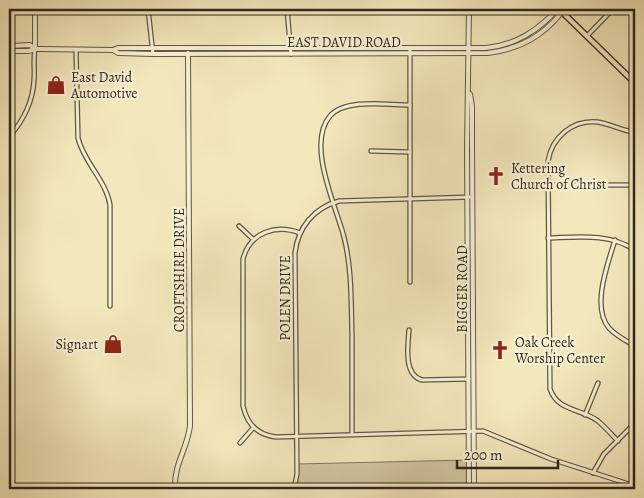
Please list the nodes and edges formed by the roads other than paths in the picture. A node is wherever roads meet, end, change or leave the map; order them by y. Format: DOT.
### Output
graph roads {
  1 [pos="35,9"];
  2 [pos="148,9"];
  3 [pos="287,9"];
  4 [pos="469,9"];
  5 [pos="614,9"];
  6 [pos="559,10"];
  7 [pos="587,36"];
  8 [pos="9,46"];
  9 [pos="188,48"];
  10 [pos="291,48"];
  11 [pos="410,48"];
  12 [pos="469,48"];
  13 [pos="35,49"];
  14 [pos="152,49"];
  15 [pos="76,50"];
  16 [pos="113,50"];
  17 [pos="9,51"];
  18 [pos="410,53"];
  19 [pos="469,53"];
  20 [pos="153,54"];
  21 [pos="188,54"];
  22 [pos="291,54"];
  23 [pos="635,83"];
  24 [pos="410,105"];
  25 [pos="635,132"];
  26 [pos="9,137"];
  27 [pos="371,151"];
  28 [pos="410,152"];
  29 [pos="635,184"];
  30 [pos="524,185"];
  31 [pos="548,185"];
  32 [pos="470,197"];
  33 [pos="410,198"];
  34 [pos="334,203"];
  35 [pos="239,226"];
  36 [pos="300,233"];
  37 [pos="548,238"];
  38 [pos="253,240"];
  39 [pos="615,240"];
  40 [pos="635,250"];
  41 [pos="410,282"];
  42 [pos="110,306"];
  43 [pos="408,330"];
  44 [pos="635,346"];
  45 [pos="474,378"];
  46 [pos="468,379"];
  47 [pos="598,383"];
  48 [pos="585,415"];
  49 [pos="635,423"];
  50 [pos="253,428"];
  51 [pos="469,431"];
  52 [pos="474,431"];
  53 [pos="352,434"];
  54 [pos="296,437"];
  55 [pos="618,441"];
  56 [pos="240,443"];
  57 [pos="593,472"];
  58 [pos="635,486"];
  59 [pos="175,489"];
  60 [pos="256,489"];
  61 [pos="270,489"];
  62 [pos="294,489"];
  63 [pos="469,489"];
  64 [pos="474,489"];
  1 -- 13 [label="street"];
  2 -- 14 [label="street"];
  3 -- 10 [label="street"];
  4 -- 12 [label="street, BIGGER ROAD"];
  5 -- 7 [label="street"];
  6 -- 7 [label="main road"];
  6 -- 12 [label="street, EAST DAVID ROAD"];
  6 -- 19 [label="street, EAST DAVID ROAD"];
  7 -- 23 [label="main road"];
  8 -- 13 [label="street, EAST DAVID ROAD"];
  9 -- 10 [label="street, EAST DAVID ROAD"];
  9 -- 14 [label="street, EAST DAVID ROAD"];
  9 -- 21 [label="street, CROFTSHIRE DRIVE"];
  10 -- 11 [label="street, EAST DAVID ROAD"];
  10 -- 22 [label="street"];
  11 -- 12 [label="street, EAST DAVID ROAD"];
  11 -- 18 [label="street"];
  12 -- 19 [label="street, BIGGER ROAD"];
  13 -- 15 [label="street, EAST DAVID ROAD"];
  13 -- 17 [label="street, EAST DAVID ROAD"];
  13 -- 26 [label="street"];
  14 -- 16 [label="street, EAST DAVID ROAD"];
  14 -- 20 [label="street"];
  15 -- 16 [label="street, EAST DAVID ROAD"];
  15 -- 42 [label="street"];
  16 -- 20 [label="street, EAST DAVID ROAD"];
  18 -- 19 [label="street, EAST DAVID ROAD"];
  18 -- 22 [label="street, EAST DAVID ROAD"];
  18 -- 24 [label="street"];
  19 -- 32 [label="street, BIGGER ROAD"];
  20 -- 21 [label="street, EAST DAVID ROAD"];
  21 -- 22 [label="street, EAST DAVID ROAD"];
  21 -- 59 [label="street, CROFTSHIRE DRIVE"];
  24 -- 28 [label="street"];
  24 -- 34 [label="street"];
  25 -- 31 [label="street"];
  27 -- 28 [label="street"];
  28 -- 33 [label="street"];
  29 -- 31 [label="street"];
  30 -- 31 [label="street"];
  31 -- 37 [label="street"];
  32 -- 33 [label="street, POLEN DRIVE"];
  32 -- 45 [label="street, BIGGER ROAD"];
  32 -- 46 [label="street, BIGGER ROAD"];
  33 -- 34 [label="street, POLEN DRIVE"];
  33 -- 41 [label="street"];
  34 -- 36 [label="street, POLEN DRIVE"];
  34 -- 53 [label="street"];
  35 -- 38 [label="street"];
  36 -- 38 [label="street"];
  36 -- 54 [label="street, POLEN DRIVE"];
  37 -- 39 [label="street"];
  37 -- 48 [label="street"];
  38 -- 50 [label="street"];
  39 -- 40 [label="street"];
  39 -- 44 [label="street"];
  43 -- 46 [label="street"];
  45 -- 46 [label="street"];
  45 -- 52 [label="street, BIGGER ROAD"];
  46 -- 51 [label="street, BIGGER ROAD"];
  47 -- 48 [label="street"];
  48 -- 55 [label="street"];
  49 -- 55 [label="street"];
  50 -- 54 [label="street"];
  50 -- 56 [label="street"];
  51 -- 52 [label="street"];
  51 -- 53 [label="street"];
  51 -- 63 [label="street, BIGGER ROAD"];
  52 -- 57 [label="street"];
  52 -- 64 [label="street, BIGGER ROAD"];
  53 -- 54 [label="street"];
  54 -- 62 [label="street, POLEN DRIVE"];
  55 -- 57 [label="street"];
  57 -- 58 [label="street"];
  60 -- 61 [label="street"];
}
